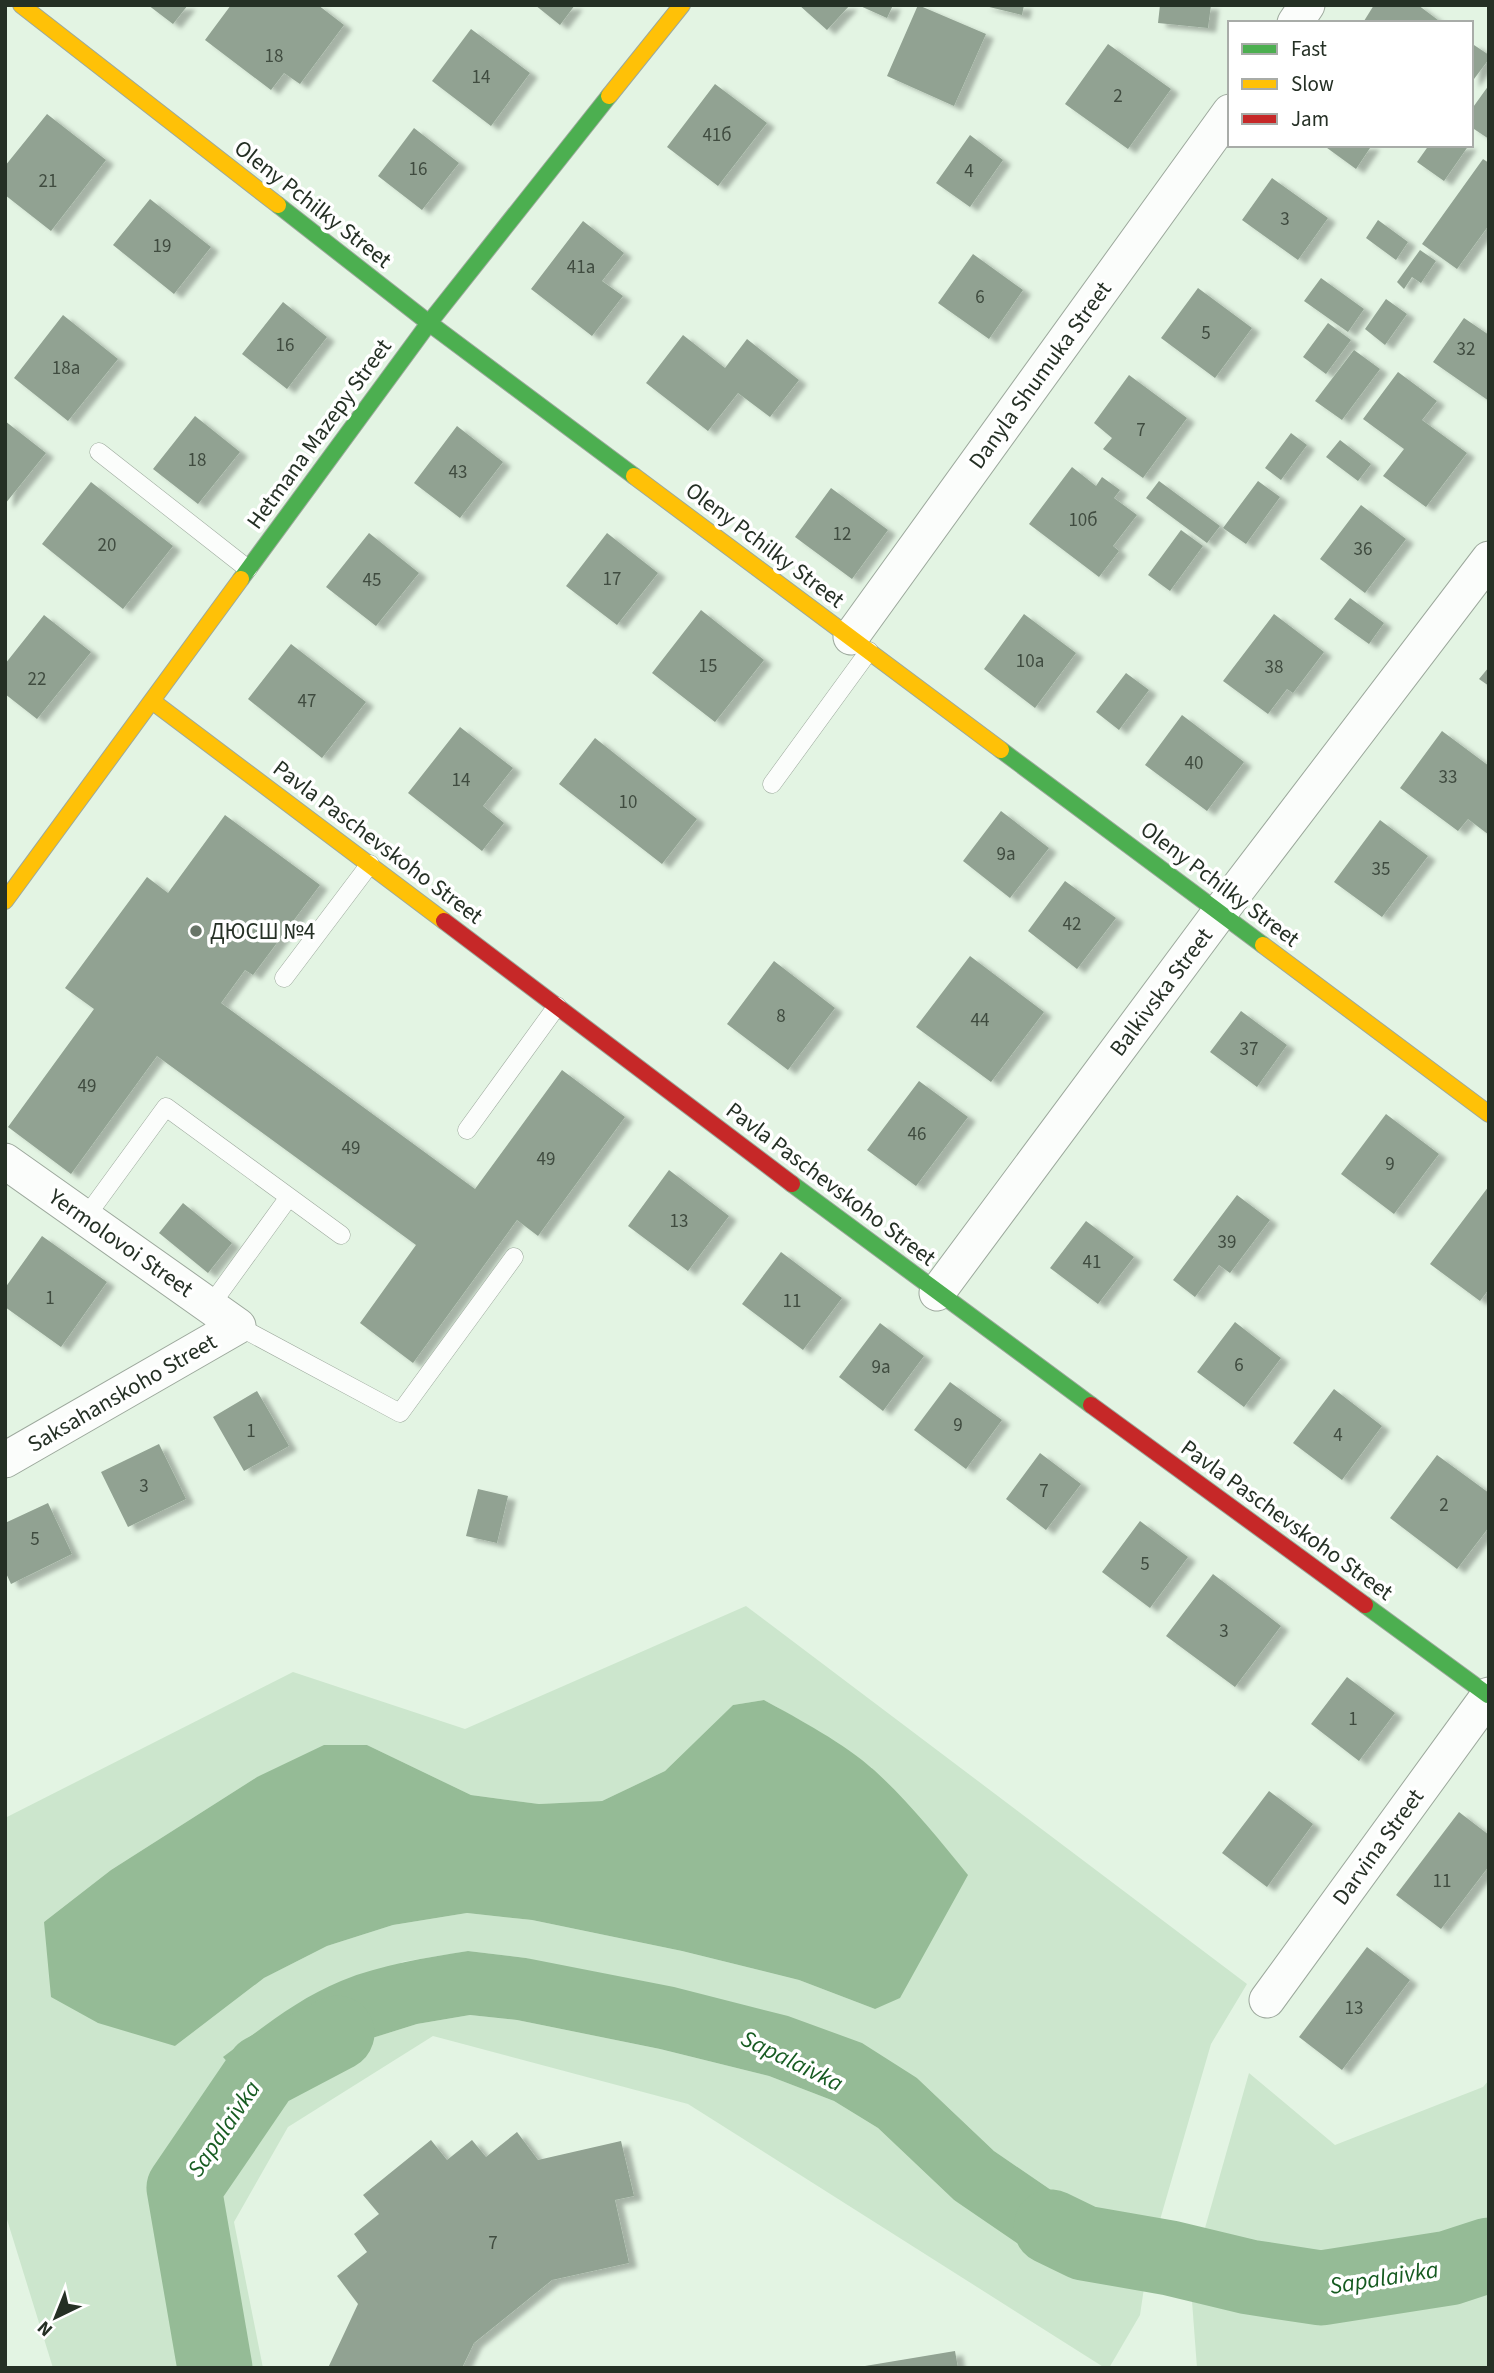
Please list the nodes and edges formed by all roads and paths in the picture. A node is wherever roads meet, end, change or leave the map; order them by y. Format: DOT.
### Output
graph roads {
  1 [pos="21,5"];
  2 [pos="682,5"];
  3 [pos="1307,5"];
  4 [pos="1295,21"];
  5 [pos="1228,115"];
  6 [pos="429,323"];
  7 [pos="99,452"];
  8 [pos="1489,559"];
  9 [pos="248,569"];
  10 [pos="860,644"];
  11 [pos="152,701"];
  12 [pos="772,785"];
  13 [pos="370,864"];
  14 [pos="5,901"];
  15 [pos="1220,912"];
  16 [pos="284,978"];
  17 [pos="556,1006"];
  18 [pos="1489,1114"];
  19 [pos="467,1130"];
  20 [pos="5,1161"];
  21 [pos="289,1197"];
  22 [pos="85,1218"];
  23 [pos="341,1235"];
  24 [pos="514,1257"];
  25 [pos="937,1293"];
  26 [pos="210,1306"];
  27 [pos="238,1326"];
  28 [pos="5,1460"];
  29 [pos="1489,1695"];
  30 [pos="1267,2000"];
  1 -- 6 [label="street, Oleny Pchilky Street"];
  2 -- 6 [label="street, Hetmana Mazepy Street"];
  3 -- 4 [label="street"];
  5 -- 10 [label="street, Danyla Shumuka Street"];
  6 -- 9 [label="street, Hetmana Mazepy Street"];
  6 -- 10 [label="street, Oleny Pchilky Street"];
  7 -- 9 [label="lane"];
  8 -- 15 [label="street, Balkivska Street"];
  9 -- 11 [label="street, Hetmana Mazepy Street"];
  10 -- 12 [label="lane"];
  10 -- 15 [label="street, Oleny Pchilky Street"];
  11 -- 13 [label="street, Pavla Paschevskoho Street"];
  11 -- 14 [label="street, Hetmana Mazepy Street"];
  13 -- 16 [label="lane"];
  13 -- 17 [label="street, Pavla Paschevskoho Street"];
  15 -- 18 [label="street, Oleny Pchilky Street"];
  15 -- 25 [label="street, Balkivska Street"];
  17 -- 19 [label="lane"];
  17 -- 25 [label="street, Pavla Paschevskoho Street"];
  20 -- 22 [label="street, Yermolovoi Street"];
  21 -- 22 [label="lane"];
  21 -- 23 [label="lane"];
  21 -- 26 [label="lane"];
  22 -- 26 [label="street, Yermolovoi Street"];
  24 -- 27 [label="lane"];
  25 -- 29 [label="street, Pavla Paschevskoho Street"];
  26 -- 27 [label="street, Yermolovoi Street"];
  27 -- 28 [label="street, Saksahanskoho Street"];
  29 -- 30 [label="street, Darvina Street"];
}
